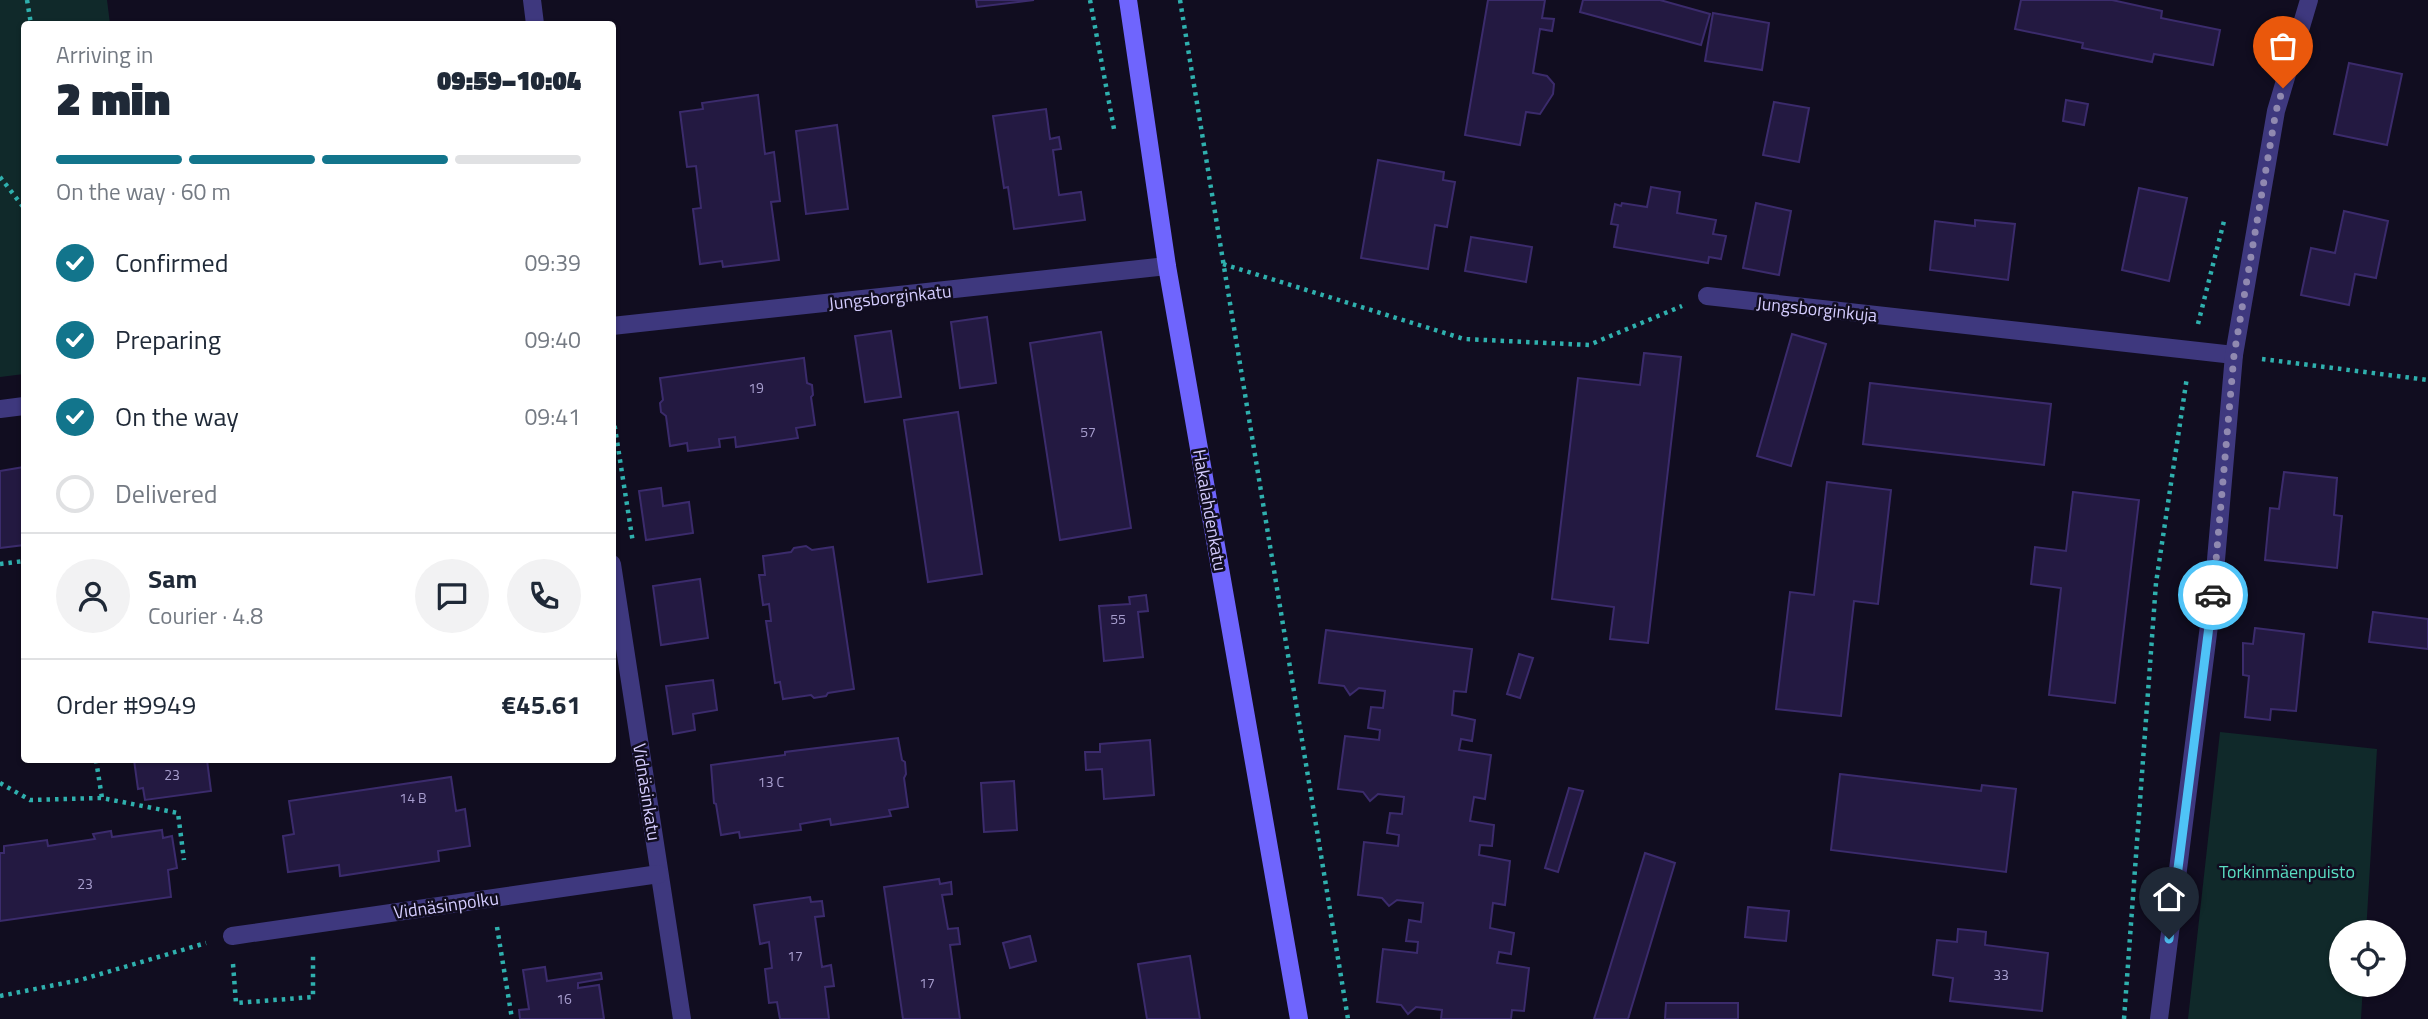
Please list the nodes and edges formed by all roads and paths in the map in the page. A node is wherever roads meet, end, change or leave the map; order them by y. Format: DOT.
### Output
graph roads {
  1 [pos="27,0"];
  2 [pos="532,0"];
  3 [pos="1128,0"];
  4 [pos="1180,0"];
  5 [pos="2309,0"];
  6 [pos="31,21"];
  7 [pos="535,21"];
  8 [pos="0,177"];
  9 [pos="21,204"];
  10 [pos="2227,208"];
  11 [pos="1223,264"];
  12 [pos="1167,266"];
  13 [pos="1707,296"];
  14 [pos="616,326"];
  15 [pos="2191,351"];
  16 [pos="2234,355"];
  17 [pos="2428,380"];
  18 [pos="21,406"];
  19 [pos="0,409"];
  20 [pos="21,561"];
  21 [pos="0,564"];
  22 [pos="616,590"];
  23 [pos="96,763"];
  24 [pos="0,783"];
  25 [pos="102,798"];
  26 [pos="184,860"];
  27 [pos="659,874"];
  28 [pos="497,927"];
  29 [pos="232,936"];
  30 [pos="0,996"];
  31 [pos="512,1019"];
  32 [pos="682,1019"];
  33 [pos="1299,1019"];
  34 [pos="1348,1019"];
  35 [pos="2124,1019"];
  36 [pos="2159,1019"];
  1 -- 6 [label="path"];
  2 -- 7 [label="street"];
  3 -- 12 [label="street, Hakalahdenkatu"];
  4 -- 11 [label="path"];
  5 -- 16 [label="street"];
  8 -- 9 [label="path"];
  10 -- 15 [label="path"];
  11 -- 13 [label="path"];
  11 -- 34 [label="path"];
  12 -- 14 [label="street, Jungsborginkatu"];
  12 -- 33 [label="street, Hakalahdenkatu"];
  13 -- 15 [label="street, Jungsborginkuja"];
  15 -- 16 [label="street, Jungsborginkuja"];
  15 -- 35 [label="path"];
  16 -- 17 [label="path"];
  16 -- 36 [label="street"];
  18 -- 19 [label="street"];
  20 -- 21 [label="path"];
  22 -- 27 [label="street, Vidnäsinkatu"];
  23 -- 25 [label="path"];
  24 -- 25 [label="path"];
  25 -- 26 [label="path"];
  27 -- 29 [label="street, Vidnäsinpolku"];
  27 -- 32 [label="street, Vidnäsinkatu"];
  28 -- 31 [label="path"];
  29 -- 30 [label="path"];
}
